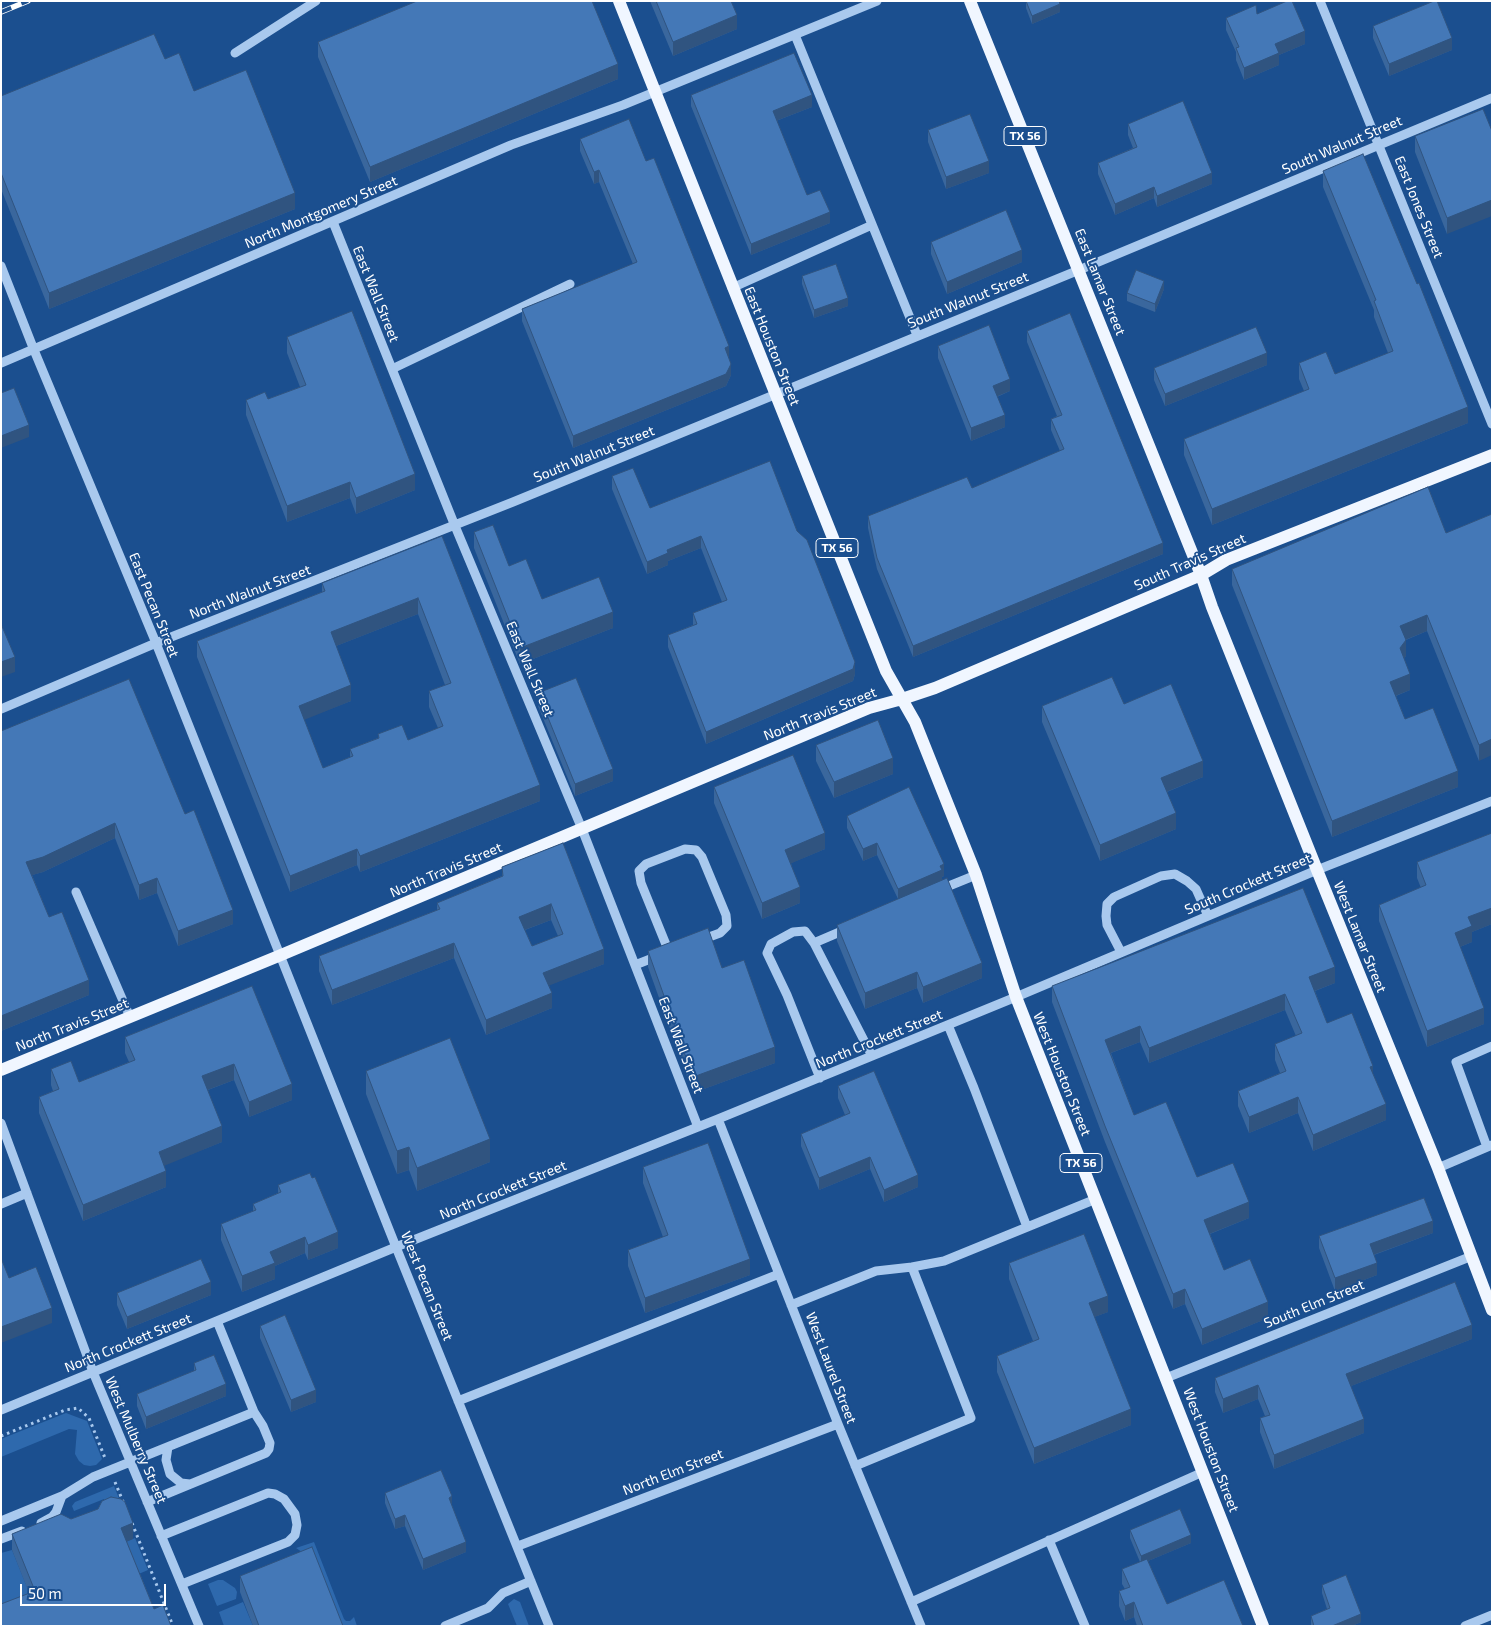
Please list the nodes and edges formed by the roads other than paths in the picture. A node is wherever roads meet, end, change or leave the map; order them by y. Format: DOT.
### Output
graph roads {
  1 [pos="316,1"];
  2 [pos="619,1"];
  3 [pos="877,1"];
  4 [pos="970,1"];
  5 [pos="1320,1"];
  6 [pos="796,34"];
  7 [pos="235,53"];
  8 [pos="655,92"];
  9 [pos="1492,98"];
  10 [pos="1379,144"];
  11 [pos="333,222"];
  12 [pos="872,225"];
  13 [pos="1,266"];
  14 [pos="1079,270"];
  15 [pos="570,284"];
  16 [pos="732,288"];
  17 [pos="917,335"];
  18 [pos="34,350"];
  19 [pos="1,364"];
  20 [pos="392,368"];
  21 [pos="775,394"];
  22 [pos="1492,424"];
  23 [pos="1492,455"];
  24 [pos="455,526"];
  25 [pos="1201,575"];
  26 [pos="156,643"];
  27 [pos="902,700"];
  28 [pos="1,710"];
  29 [pos="1492,801"];
  30 [pos="582,829"];
  31 [pos="1317,870"];
  32 [pos="976,875"];
  33 [pos="76,892"];
  34 [pos="933,893"];
  35 [pos="1208,916"];
  36 [pos="856,925"];
  37 [pos="694,942"];
  38 [pos="814,943"];
  39 [pos="1121,952"];
  40 [pos="281,955"];
  41 [pos="635,965"];
  42 [pos="1016,997"];
  43 [pos="130,1017"];
  44 [pos="948,1025"];
  45 [pos="1492,1046"];
  46 [pos="872,1056"];
  47 [pos="1,1070"];
  48 [pos="820,1078"];
  49 [pos="718,1120"];
  50 [pos="1,1123"];
  51 [pos="698,1127"];
  52 [pos="1490,1146"];
  53 [pos="1438,1168"];
  54 [pos="27,1193"];
  55 [pos="1096,1198"];
  56 [pos="1,1204"];
  57 [pos="1027,1227"];
  58 [pos="396,1247"];
  59 [pos="1472,1256"];
  60 [pos="912,1267"];
  61 [pos="779,1274"];
  62 [pos="791,1304"];
  63 [pos="1492,1310"];
  64 [pos="217,1321"];
  65 [pos="93,1372"];
  66 [pos="1166,1378"];
  67 [pos="458,1400"];
  68 [pos="1,1410"];
  69 [pos="254,1412"];
  70 [pos="838,1424"];
  71 [pos="168,1447"];
  72 [pos="131,1462"];
  73 [pos="855,1466"];
  74 [pos="1203,1472"];
  75 [pos="191,1484"];
  76 [pos="62,1496"];
  77 [pos="148,1502"];
  78 [pos="1,1521"];
  79 [pos="161,1536"];
  80 [pos="1,1539"];
  81 [pos="1049,1540"];
  82 [pos="518,1546"];
  83 [pos="531,1581"];
  84 [pos="182,1584"];
  85 [pos="911,1602"];
  86 [pos="1492,1615"];
  87 [pos="199,1626"];
  88 [pos="445,1626"];
  89 [pos="549,1626"];
  90 [pos="921,1626"];
  91 [pos="1085,1626"];
  92 [pos="1263,1626"];
  93 [pos="1465,1626"];
  1 -- 7 [label="street"];
  2 -- 8 [label="main road, East Houston Street / TX 56"];
  3 -- 6 [label="street, North Montgomery Street"];
  4 -- 14 [label="main road, East Lamar Street / TX 56"];
  5 -- 10 [label="street, East Jones Street"];
  6 -- 8 [label="street, North Montgomery Street"];
  6 -- 12 [label="street"];
  8 -- 11 [label="street, North Montgomery Street"];
  8 -- 16 [label="main road, East Houston Street / TX 56"];
  9 -- 10 [label="street, South Walnut Street"];
  10 -- 14 [label="street, South Walnut Street"];
  10 -- 22 [label="street, East Jones Street"];
  11 -- 18 [label="street, North Montgomery Street"];
  11 -- 20 [label="street, East Wall Street"];
  12 -- 16 [label="street"];
  12 -- 17 [label="street"];
  13 -- 18 [label="street, East Pecan Street"];
  14 -- 17 [label="street, South Walnut Street"];
  14 -- 25 [label="main road, East Lamar Street / TX 56"];
  15 -- 20 [label="street"];
  16 -- 21 [label="main road, East Houston Street / TX 56"];
  17 -- 21 [label="street, South Walnut Street"];
  18 -- 19 [label="street, North Montgomery Street"];
  18 -- 26 [label="street, East Pecan Street"];
  20 -- 24 [label="street, East Wall Street"];
  21 -- 24 [label="street, South Walnut Street"];
  21 -- 27 [label="main road, East Houston Street / TX 56"];
  23 -- 25 [label="main road, South Travis Street"];
  24 -- 26 [label="street, North Walnut Street"];
  24 -- 30 [label="street, East Wall Street"];
  25 -- 27 [label="main road, South Travis Street"];
  25 -- 31 [label="main road, West Lamar Street / TX 56"];
  26 -- 28 [label="street, North Walnut Street"];
  26 -- 40 [label="street, East Pecan Street"];
  27 -- 30 [label="main road, North Travis Street"];
  27 -- 32 [label="main road, West Houston Street / TX 56"];
  29 -- 31 [label="street, South Crockett Street"];
  30 -- 40 [label="main road, North Travis Street"];
  30 -- 41 [label="street, East Wall Street"];
  31 -- 35 [label="street, South Crockett Street"];
  31 -- 53 [label="main road, West Lamar Street / TX 56"];
  32 -- 34 [label="street"];
  32 -- 42 [label="main road, West Houston Street / TX 56"];
  33 -- 43 [label="street"];
  35 -- 39 [label="street, South Crockett Street"];
  35 -- 39 [label="street"];
  36 -- 38 [label="street"];
  37 -- 41 [label="street"];
  38 -- 46 [label="street"];
  38 -- 48 [label="street"];
  39 -- 42 [label="street, South Crockett Street"];
  40 -- 43 [label="main road, North Travis Street"];
  40 -- 58 [label="street, West Pecan Street"];
  41 -- 51 [label="street, East Wall Street"];
  42 -- 44 [label="street, North Crockett Street"];
  42 -- 55 [label="main road, West Houston Street / TX 56"];
  43 -- 47 [label="main road, North Travis Street"];
  44 -- 46 [label="street, North Crockett Street"];
  44 -- 57 [label="street"];
  45 -- 52 [label="street"];
  46 -- 48 [label="street, North Crockett Street"];
  48 -- 49 [label="street, North Crockett Street"];
  49 -- 51 [label="street, North Crockett Street"];
  49 -- 61 [label="street, West Laurel Street"];
  50 -- 54 [label="street, West Mulberry Street"];
  51 -- 58 [label="street, North Crockett Street"];
  52 -- 53 [label="street"];
  53 -- 59 [label="main road, West Lamar Street / TX 56"];
  54 -- 56 [label="street"];
  54 -- 65 [label="street, West Mulberry Street"];
  55 -- 57 [label="street"];
  55 -- 66 [label="main road, West Houston Street / TX 56"];
  57 -- 60 [label="street"];
  58 -- 64 [label="street, North Crockett Street"];
  58 -- 67 [label="street, West Pecan Street"];
  59 -- 63 [label="main road, West Lamar Street / TX 56"];
  59 -- 66 [label="street, South Elm Street"];
  60 -- 62 [label="street"];
  60 -- 73 [label="street"];
  61 -- 62 [label="street, West Laurel Street"];
  61 -- 67 [label="street"];
  62 -- 70 [label="street, West Laurel Street"];
  64 -- 65 [label="street, North Crockett Street"];
  64 -- 69 [label="street"];
  65 -- 68 [label="street, North Crockett Street"];
  65 -- 72 [label="street, West Mulberry Street"];
  66 -- 74 [label="main road, West Houston Street / TX 56"];
  67 -- 82 [label="street, West Pecan Street"];
  69 -- 71 [label="street"];
  69 -- 75 [label="street"];
  70 -- 73 [label="street, West Laurel Street"];
  70 -- 82 [label="street, North Elm Street"];
  71 -- 72 [label="street"];
  71 -- 75 [label="street"];
  72 -- 76 [label="street"];
  72 -- 77 [label="street, West Mulberry Street"];
  73 -- 85 [label="street, West Laurel Street"];
  74 -- 81 [label="street"];
  74 -- 92 [label="main road, West Houston Street / TX 56"];
  75 -- 77 [label="street"];
  76 -- 78 [label="street"];
  76 -- 80 [label="street"];
  77 -- 79 [label="street, West Mulberry Street"];
  79 -- 84 [label="street, West Mulberry Street"];
  79 -- 84 [label="street"];
  81 -- 85 [label="street"];
  81 -- 91 [label="street"];
  82 -- 83 [label="street, West Pecan Street"];
  83 -- 88 [label="street"];
  83 -- 89 [label="street, West Pecan Street"];
  84 -- 87 [label="street, West Mulberry Street"];
  85 -- 90 [label="street, West Laurel Street"];
  86 -- 93 [label="street"];
}
